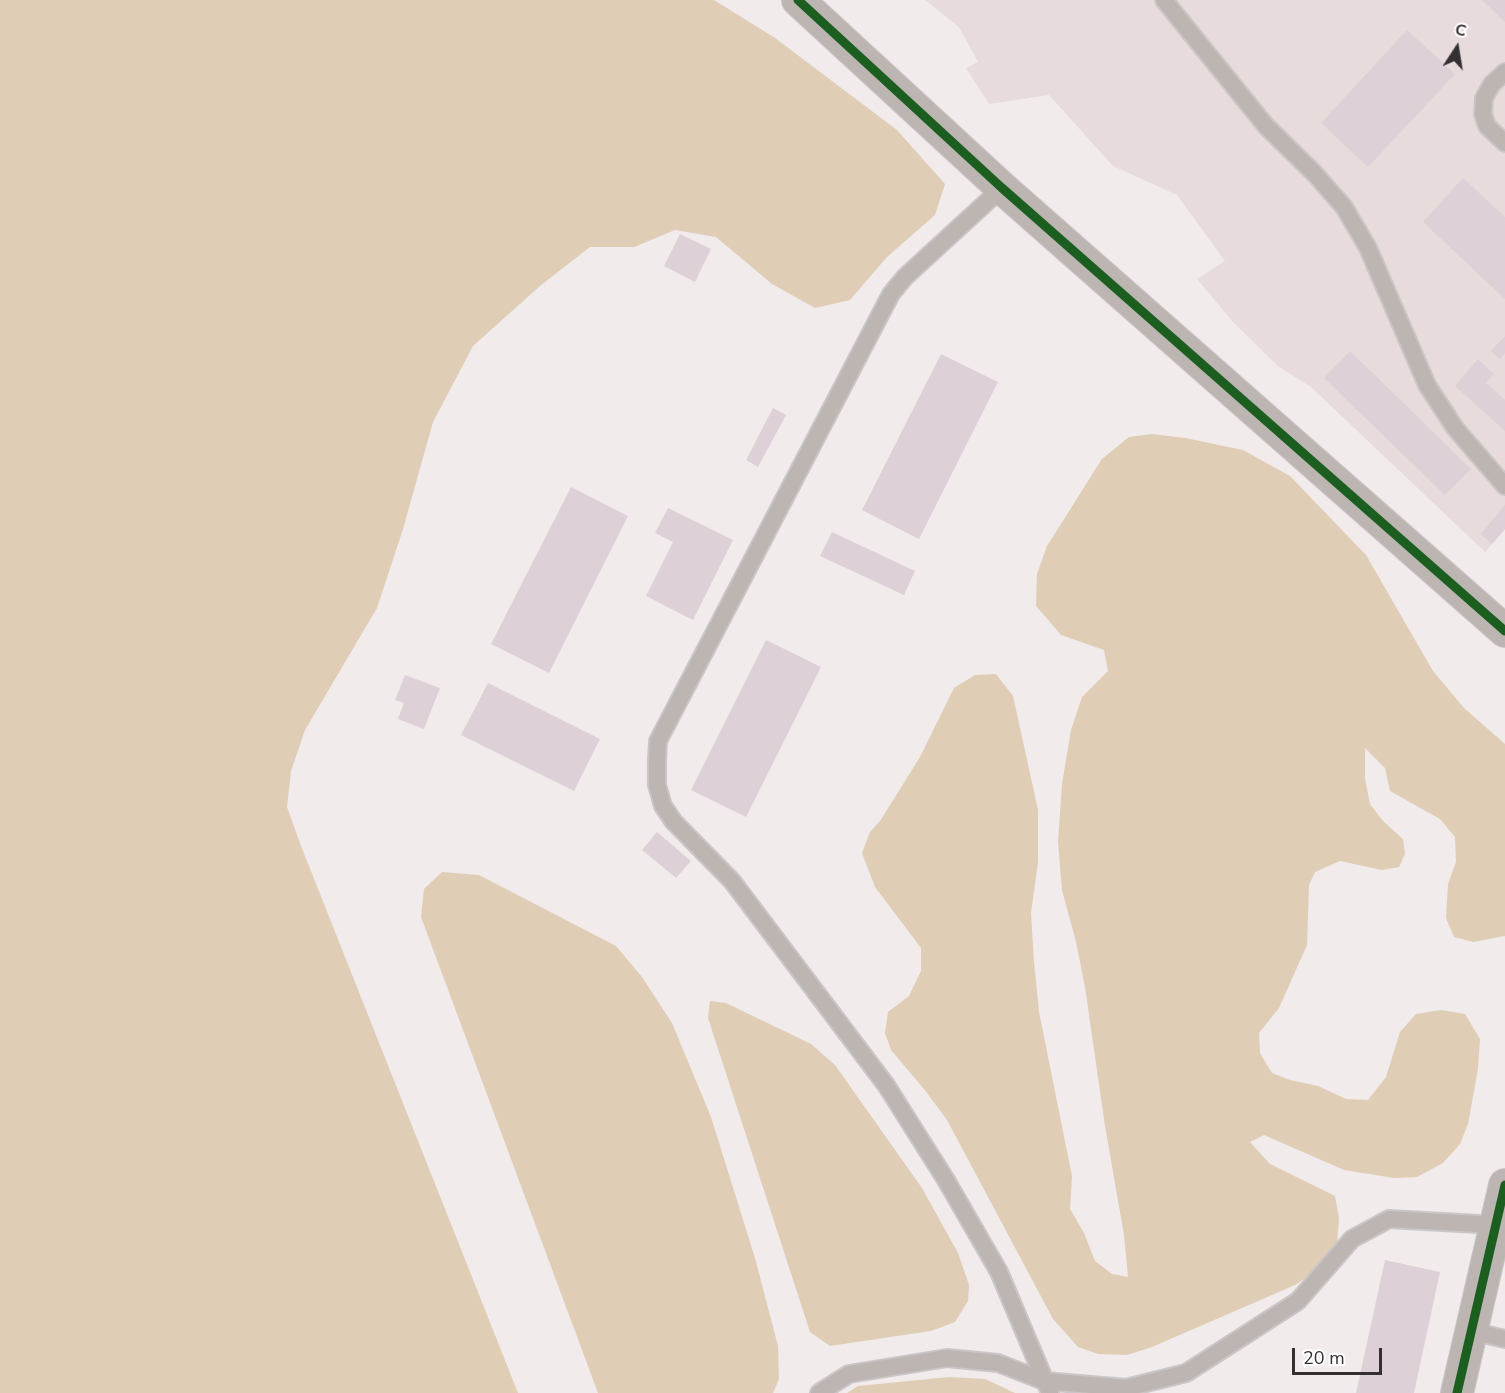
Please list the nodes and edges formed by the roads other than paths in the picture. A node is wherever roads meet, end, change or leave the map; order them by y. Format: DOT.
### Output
graph roads {
  1 [pos="798,0"];
  2 [pos="1164,0"];
  3 [pos="1505,72"];
  4 [pos="1505,143"];
  5 [pos="1002,188"];
  6 [pos="1505,486"];
  7 [pos="1505,631"];
  8 [pos="1505,1185"];
  9 [pos="1496,1225"];
  10 [pos="1471,1331"];
  11 [pos="1505,1339"];
  12 [pos="1047,1387"];
  13 [pos="819,1393"];
  14 [pos="1457,1393"];
  1 -- 5 [label="street"];
  2 -- 6 [label="lane"];
  3 -- 4 [label="lane"];
  5 -- 7 [label="street"];
  5 -- 12 [label="lane"];
  8 -- 9 [label="street"];
  9 -- 10 [label="street"];
  9 -- 12 [label="lane"];
  10 -- 11 [label="lane"];
  10 -- 14 [label="street"];
  12 -- 13 [label="lane"];
}
